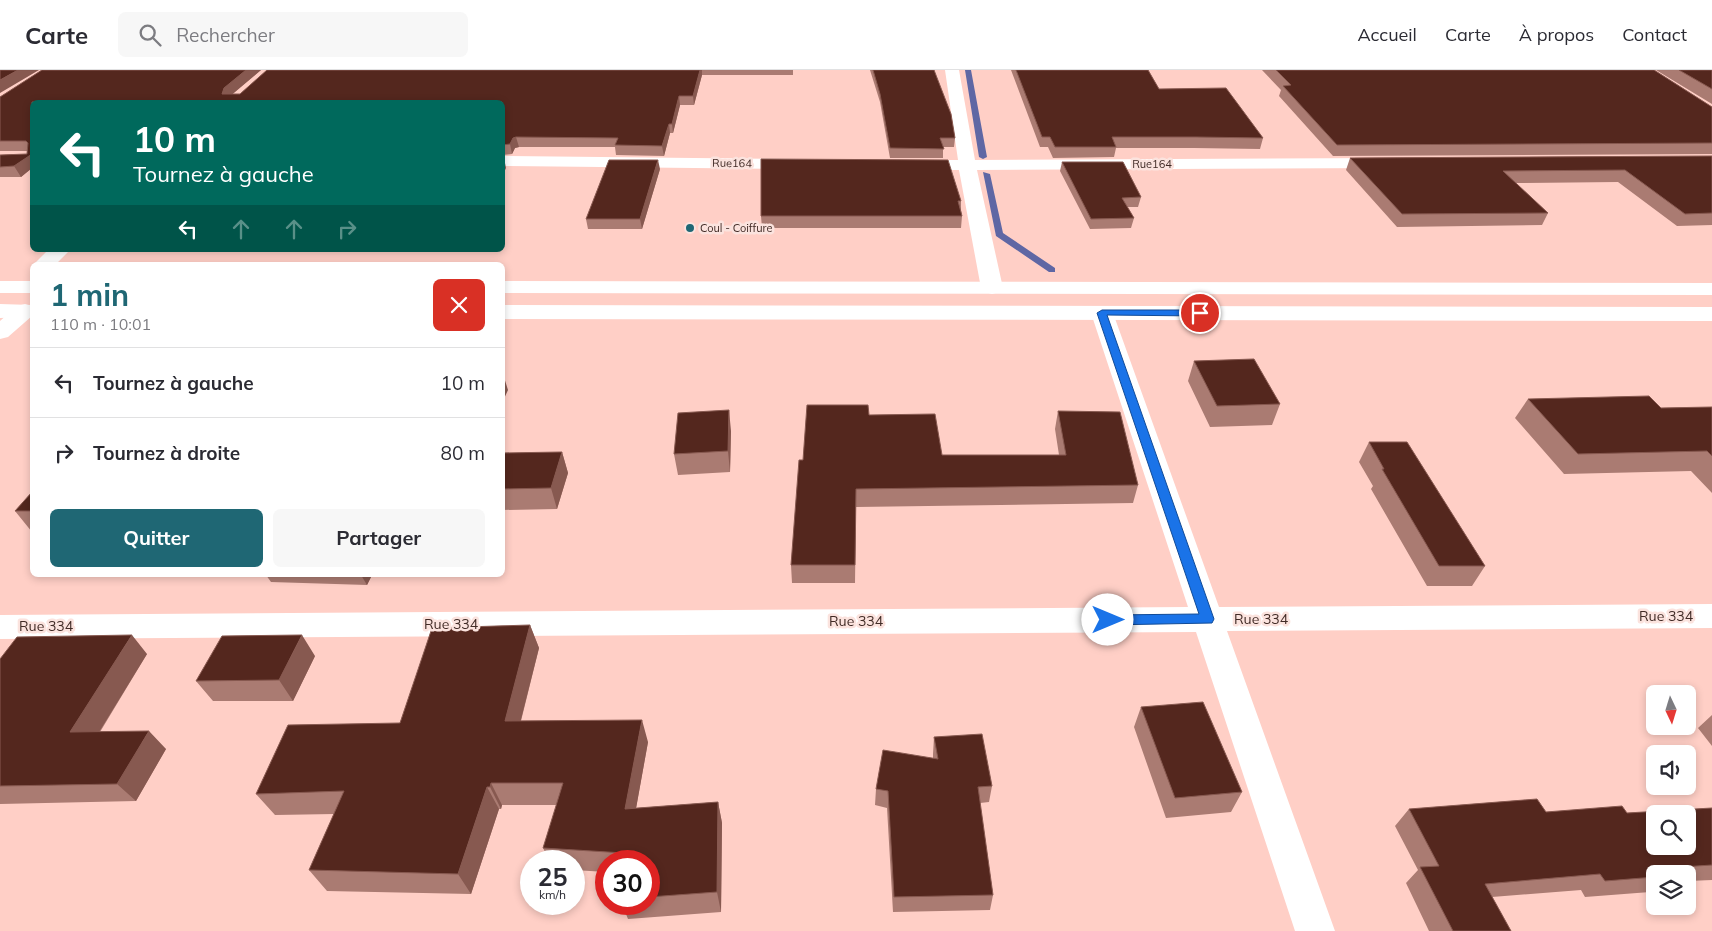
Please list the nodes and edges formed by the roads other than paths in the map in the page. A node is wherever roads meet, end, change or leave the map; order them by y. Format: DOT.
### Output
graph roads {
  1 [pos="952,70"];
  2 [pos="505,161"];
  3 [pos="1404,163"];
  4 [pos="819,164"];
  5 [pos="898,165"];
  6 [pos="967,165"];
  7 [pos="58,252"];
  8 [pos="46,262"];
  9 [pos="505,287"];
  10 [pos="992,288"];
  11 [pos="1712,289"];
  12 [pos="0,311"];
  13 [pos="29,311"];
  14 [pos="505,312"];
  15 [pos="1102,313"];
  16 [pos="1712,314"];
  17 [pos="0,332"];
  18 [pos="1712,616"];
  19 [pos="1207,619"];
  20 [pos="0,626"];
  21 [pos="1315,931"];
  1 -- 6 [label="street"];
  2 -- 4 [label="street, Rue164"];
  3 -- 6 [label="street, Rue164"];
  5 -- 6 [label="street, Rue164"];
  6 -- 10 [label="street"];
  7 -- 8 [label="street"];
  9 -- 10 [label="street"];
  10 -- 11 [label="street"];
  12 -- 13 [label="street"];
  13 -- 17 [label="street"];
  14 -- 15 [label="street"];
  15 -- 16 [label="street"];
  15 -- 19 [label="street"];
  18 -- 19 [label="street, Rue 334"];
  19 -- 20 [label="street, Rue 334"];
  19 -- 21 [label="street"];
}
